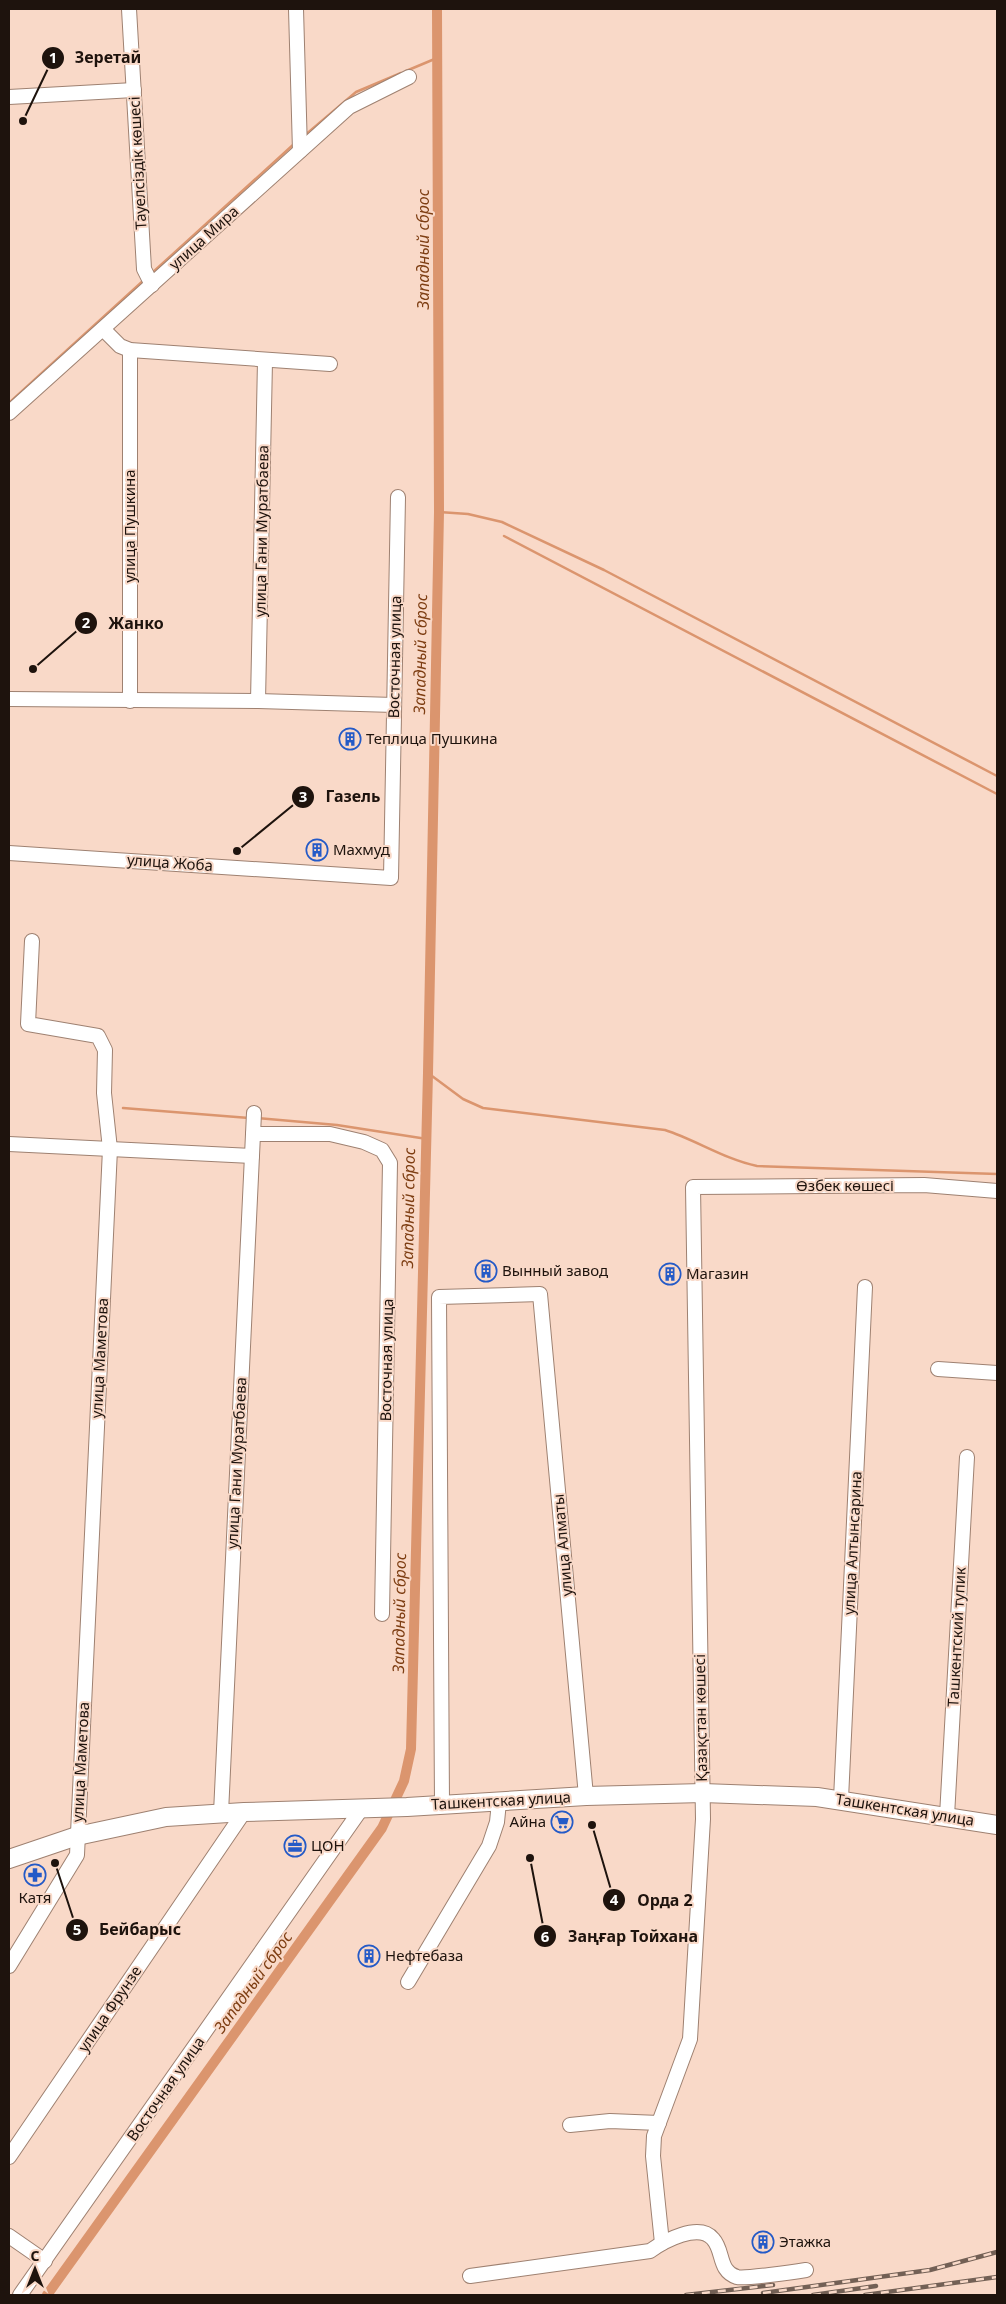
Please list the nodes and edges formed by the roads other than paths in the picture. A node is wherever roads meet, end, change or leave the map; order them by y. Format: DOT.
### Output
graph roads {
  1 [pos="129,9"];
  2 [pos="296,9"];
  3 [pos="409,78"];
  4 [pos="134,90"];
  5 [pos="9,97"];
  6 [pos="300,151"];
  7 [pos="152,284"];
  8 [pos="103,329"];
  9 [pos="130,350"];
  10 [pos="265,361"];
  11 [pos="330,364"];
  12 [pos="9,414"];
  13 [pos="398,496"];
  14 [pos="9,699"];
  15 [pos="130,701"];
  16 [pos="258,701"];
  17 [pos="394,705"];
  18 [pos="9,853"];
  19 [pos="391,878"];
  20 [pos="32,941"];
  21 [pos="254,1113"];
  22 [pos="253,1134"];
  23 [pos="9,1144"];
  24 [pos="110,1149"];
  25 [pos="252,1156"];
  26 [pos="693,1187"];
  27 [pos="997,1190"];
  28 [pos="865,1287"];
  29 [pos="938,1369"];
  30 [pos="997,1373"];
  31 [pos="967,1458"];
  32 [pos="382,1614"];
  33 [pos="703,1793"];
  34 [pos="586,1796"];
  35 [pos="841,1799"];
  36 [pos="499,1802"];
  37 [pos="442,1805"];
  38 [pos="369,1808"];
  39 [pos="244,1812"];
  40 [pos="221,1813"];
  41 [pos="947,1816"];
  42 [pos="997,1825"];
  43 [pos="77,1836"];
  44 [pos="9,1859"];
  45 [pos="9,1966"];
  46 [pos="408,1982"];
  47 [pos="659,2123"];
  48 [pos="570,2125"];
  49 [pos="9,2157"];
  50 [pos="9,2236"];
  51 [pos="662,2243"];
  52 [pos="45,2261"];
  53 [pos="806,2270"];
  54 [pos="470,2276"];
  55 [pos="20,2295"];
  1 -- 4 [label="street, Тауелсіздік көшесі"];
  2 -- 6 [label="street"];
  3 -- 6 [label="street, улица Мира"];
  4 -- 5 [label="street"];
  4 -- 7 [label="street, Тауелсіздік көшесі"];
  6 -- 7 [label="street, улица Мира"];
  7 -- 8 [label="street, улица Мира"];
  8 -- 9 [label="street"];
  8 -- 12 [label="street, улица Мира"];
  9 -- 10 [label="street"];
  9 -- 15 [label="street, улица Пушкина"];
  10 -- 11 [label="street"];
  10 -- 16 [label="street, улица Гани Муратбаева"];
  13 -- 17 [label="street, Восточная улица"];
  14 -- 15 [label="street"];
  15 -- 16 [label="street"];
  16 -- 17 [label="street"];
  17 -- 19 [label="street, Восточная улица"];
  18 -- 19 [label="street, улица Жоба"];
  20 -- 24 [label="street, улица Маметова"];
  21 -- 22 [label="street, улица Гани Муратбаева"];
  22 -- 25 [label="street, улица Гани Муратбаева"];
  22 -- 32 [label="street, Восточная улица"];
  23 -- 24 [label="street"];
  24 -- 25 [label="street"];
  24 -- 43 [label="street, улица Маметова"];
  25 -- 40 [label="street, улица Гани Муратбаева"];
  26 -- 27 [label="street, Өзбек көшесі"];
  26 -- 33 [label="street, Қазақстан көшесі"];
  28 -- 35 [label="street, улица Алтынсарина"];
  29 -- 30 [label="street"];
  31 -- 41 [label="street, Ташкентский тупик"];
  33 -- 34 [label="main road, Ташкентская улица"];
  33 -- 35 [label="main road, Ташкентская улица"];
  33 -- 47 [label="street, Қазақстан көшесі"];
  34 -- 36 [label="main road, Ташкентская улица"];
  34 -- 37 [label="street, улица Алматы"];
  35 -- 41 [label="main road, Ташкентская улица"];
  36 -- 37 [label="main road, Ташкентская улица"];
  36 -- 46 [label="street"];
  37 -- 38 [label="main road, Ташкентская улица"];
  38 -- 39 [label="main road, Ташкентская улица"];
  38 -- 52 [label="street, Восточная улица"];
  39 -- 40 [label="main road, Ташкентская улица"];
  39 -- 49 [label="street, улица Фрунзе"];
  40 -- 43 [label="main road, Ташкентская улица"];
  41 -- 42 [label="main road, Ташкентская улица"];
  43 -- 44 [label="main road, Ташкентская улица"];
  43 -- 45 [label="street, улица Маметова"];
  47 -- 48 [label="street"];
  47 -- 51 [label="street, Қазақстан көшесі"];
  50 -- 52 [label="street"];
  51 -- 53 [label="street"];
  51 -- 54 [label="street"];
  52 -- 55 [label="street, Восточная улица"];
}
